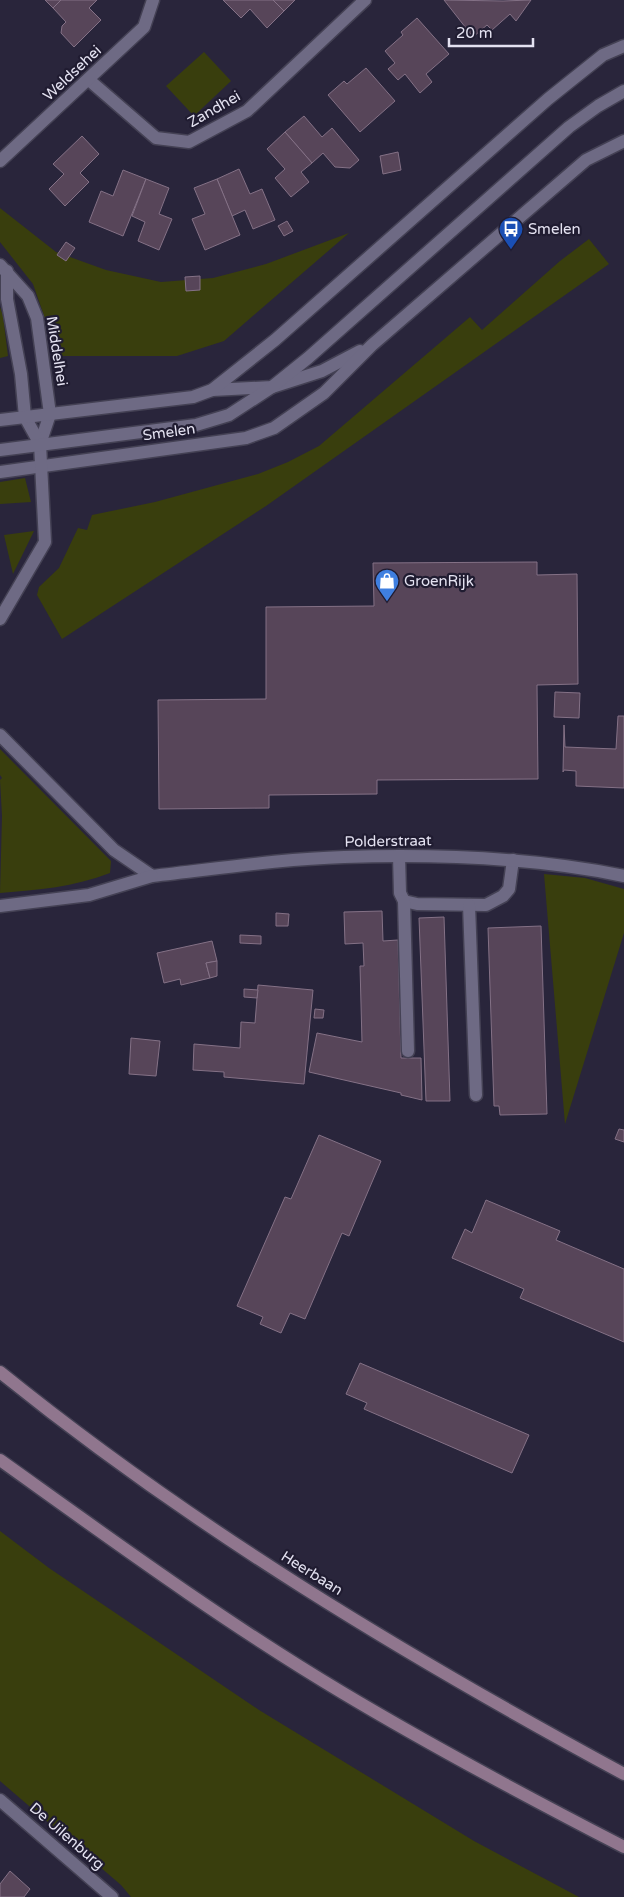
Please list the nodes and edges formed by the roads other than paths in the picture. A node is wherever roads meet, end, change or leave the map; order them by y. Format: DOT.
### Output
graph roads {
  1 [pos="153,0"];
  2 [pos="365,0"];
  3 [pos="624,46"];
  4 [pos="89,80"];
  5 [pos="624,91"];
  6 [pos="624,141"];
  7 [pos="0,161"];
  8 [pos="4,268"];
  9 [pos="372,345"];
  10 [pos="272,387"];
  11 [pos="212,390"];
  12 [pos="50,414"];
  13 [pos="25,417"];
  14 [pos="0,420"];
  15 [pos="40,444"];
  16 [pos="0,450"];
  17 [pos="42,467"];
  18 [pos="0,472"];
  19 [pos="0,619"];
  20 [pos="0,735"];
  21 [pos="399,856"];
  22 [pos="513,860"];
  23 [pos="152,876"];
  24 [pos="624,876"];
  25 [pos="404,901"];
  26 [pos="469,905"];
  27 [pos="0,906"];
  28 [pos="408,1051"];
  29 [pos="476,1095"];
  30 [pos="0,1372"];
  31 [pos="0,1460"];
  32 [pos="624,1774"];
  33 [pos="0,1800"];
  34 [pos="624,1847"];
  35 [pos="112,1897"];
  1 -- 4 [label="street, Weldsehei"];
  2 -- 4 [label="street, Zandhei"];
  3 -- 11 [label="street, Smelen"];
  4 -- 7 [label="street, Weldsehei"];
  5 -- 10 [label="street, Smelen"];
  6 -- 9 [label="street, Smelen"];
  8 -- 12 [label="street, Middelhei"];
  8 -- 13 [label="street, Middelhei"];
  9 -- 10 [label="street, Smelen"];
  9 -- 17 [label="street, Smelen"];
  10 -- 11 [label="street, Smelen"];
  10 -- 15 [label="street, Smelen"];
  11 -- 12 [label="street, Smelen"];
  12 -- 13 [label="street, Smelen"];
  12 -- 15 [label="street"];
  13 -- 14 [label="street, Smelen"];
  13 -- 15 [label="street"];
  15 -- 16 [label="street, Smelen"];
  15 -- 17 [label="street"];
  17 -- 18 [label="street, Smelen"];
  17 -- 19 [label="street"];
  20 -- 23 [label="street"];
  21 -- 22 [label="street, Polderstraat"];
  21 -- 23 [label="street, Polderstraat"];
  21 -- 25 [label="street"];
  22 -- 24 [label="street, Polderstraat"];
  22 -- 26 [label="street"];
  23 -- 27 [label="street, Polderstraat"];
  25 -- 26 [label="street"];
  25 -- 28 [label="street"];
  26 -- 29 [label="street"];
  30 -- 32 [label="main road, Heerbaan"];
  31 -- 34 [label="main road"];
  33 -- 35 [label="street, De Uilenburg"];
}
